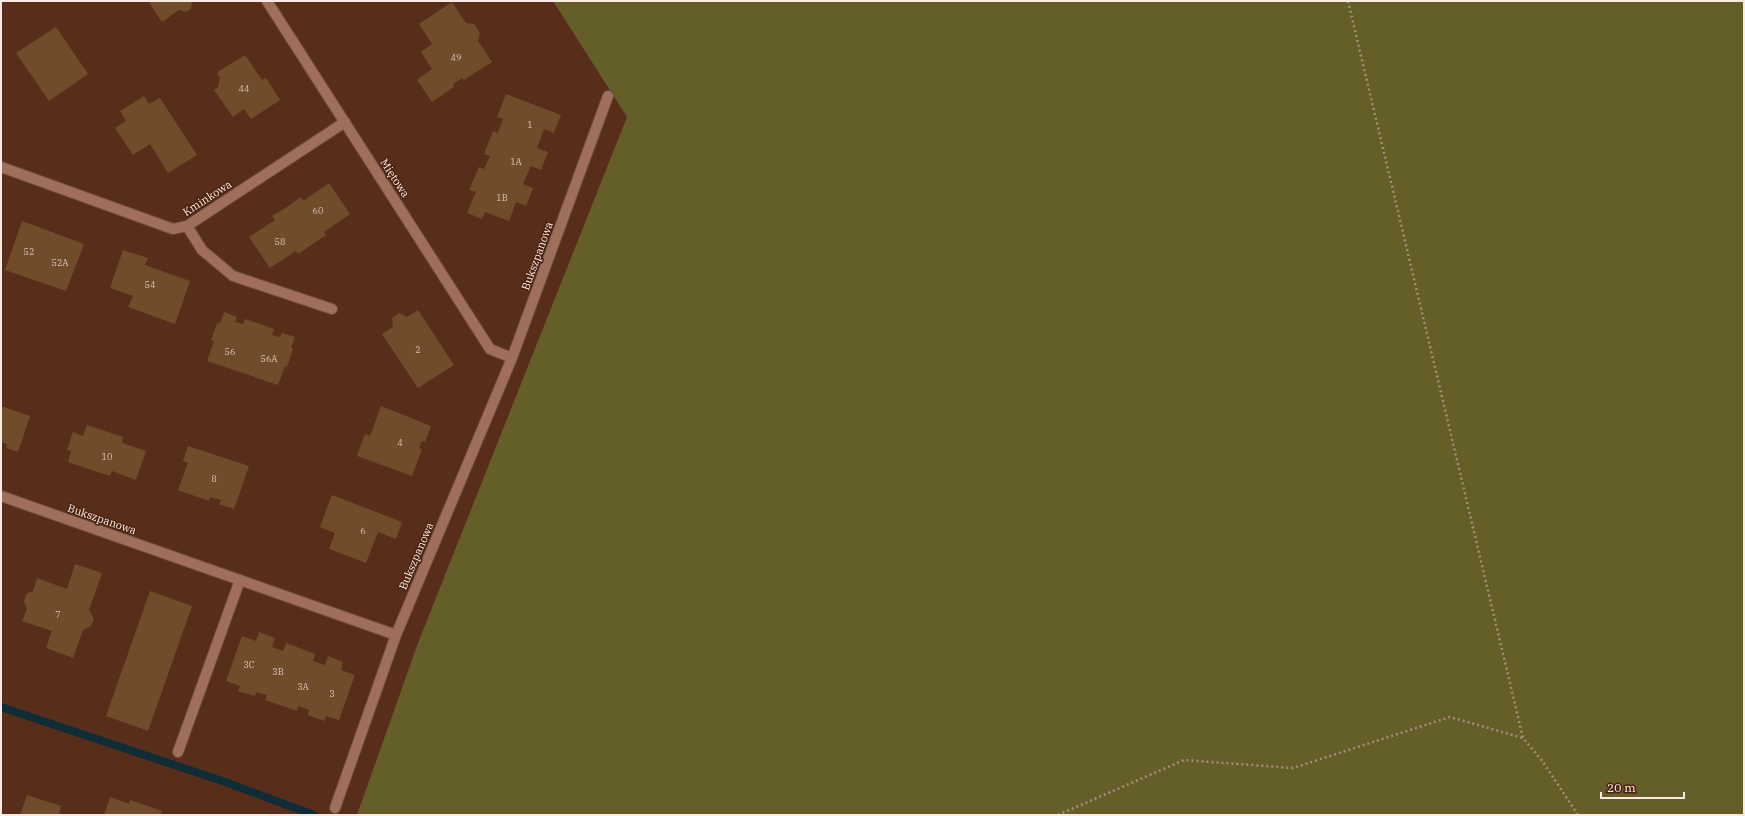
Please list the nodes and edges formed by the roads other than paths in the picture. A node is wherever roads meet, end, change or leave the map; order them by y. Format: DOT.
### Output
graph roads {
  1 [pos="267,1"];
  2 [pos="608,96"];
  3 [pos="345,122"];
  4 [pos="1,166"];
  5 [pos="187,226"];
  6 [pos="332,310"];
  7 [pos="512,358"];
  8 [pos="1,496"];
  9 [pos="240,580"];
  10 [pos="396,635"];
  11 [pos="178,752"];
  12 [pos="335,808"];
  1 -- 3 [label="street, Miętowa"];
  2 -- 7 [label="street, Bukszpanowa"];
  3 -- 5 [label="street, Kminkowa"];
  3 -- 7 [label="street, Miętowa"];
  4 -- 5 [label="street, Kminkowa"];
  5 -- 6 [label="street"];
  7 -- 10 [label="street, Bukszpanowa"];
  8 -- 9 [label="street, Bukszpanowa"];
  9 -- 10 [label="street, Bukszpanowa"];
  9 -- 11 [label="street"];
  10 -- 12 [label="street"];
}
